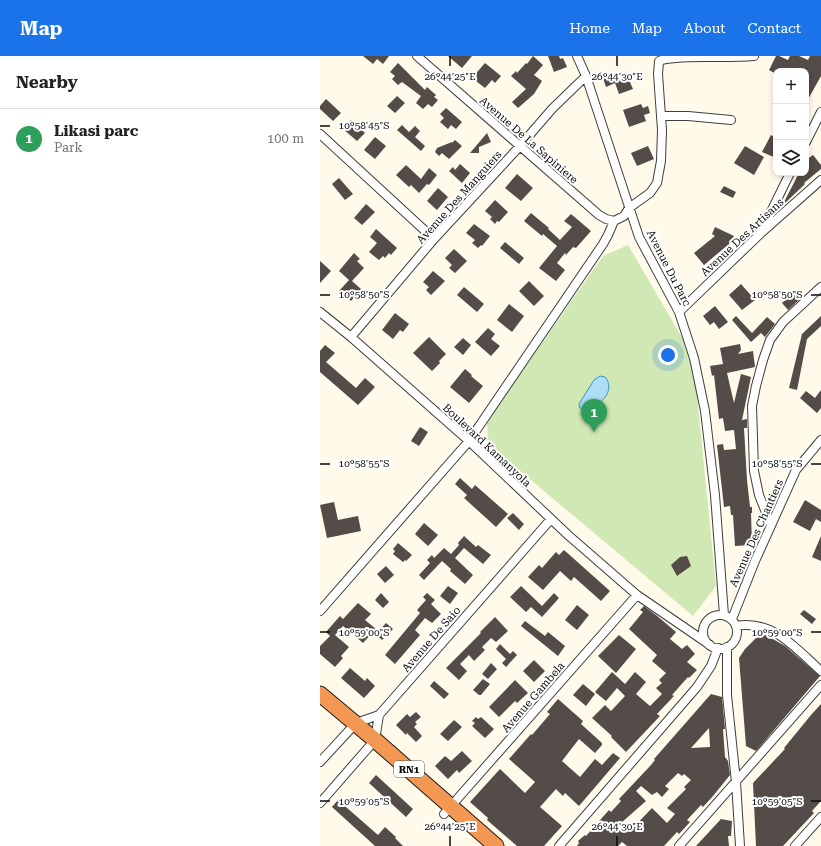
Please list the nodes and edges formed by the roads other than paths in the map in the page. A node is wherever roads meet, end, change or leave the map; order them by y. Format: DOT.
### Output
graph roads {
  1 [pos="417,56"];
  2 [pos="577,56"];
  3 [pos="754,56"];
  4 [pos="586,76"];
  5 [pos="821,112"];
  6 [pos="662,116"];
  7 [pos="731,120"];
  8 [pos="320,134"];
  9 [pos="807,140"];
  10 [pos="520,146"];
  11 [pos="789,176"];
  12 [pos="821,180"];
  13 [pos="629,208"];
  14 [pos="614,220"];
  15 [pos="761,233"];
  16 [pos="434,240"];
  17 [pos="821,287"];
  18 [pos="320,312"];
  19 [pos="679,312"];
  20 [pos="351,336"];
  21 [pos="821,440"];
  22 [pos="469,442"];
  23 [pos="551,519"];
  24 [pos="771,525"];
  25 [pos="637,595"];
  26 [pos="320,611"];
  27 [pos="731,620"];
  28 [pos="710,645"];
  29 [pos="726,647"];
  30 [pos="718,648"];
  31 [pos="821,671"];
  32 [pos="821,685"];
  33 [pos="320,694"];
  34 [pos="320,706"];
  35 [pos="379,716"];
  36 [pos="353,727"];
  37 [pos="372,743"];
  38 [pos="320,762"];
  39 [pos="736,782"];
  40 [pos="320,803"];
  41 [pos="448,810"];
  42 [pos="821,817"];
  43 [pos="490,845"];
  44 [pos="559,846"];
  45 [pos="679,846"];
  46 [pos="740,846"];
  47 [pos="795,846"];
  1 -- 10 [label="street, Avenue De La Sapiniere"];
  2 -- 4 [label="street, Avenue Du Parc"];
  3 -- 6 [label="street"];
  4 -- 10 [label="street, Avenue Des Manguiers"];
  4 -- 13 [label="street, Avenue Du Parc"];
  5 -- 9 [label="street"];
  6 -- 7 [label="street"];
  6 -- 13 [label="street"];
  8 -- 16 [label="street"];
  10 -- 14 [label="street, Avenue De La Sapiniere"];
  10 -- 16 [label="street, Avenue Des Manguiers"];
  11 -- 15 [label="street"];
  12 -- 15 [label="street, Avenue Des Artisans"];
  13 -- 14 [label="street"];
  13 -- 19 [label="street, Avenue Du Parc"];
  14 -- 22 [label="street"];
  15 -- 19 [label="street, Avenue Des Artisans"];
  16 -- 20 [label="street, Avenue Des Manguiers"];
  17 -- 24 [label="street"];
  18 -- 20 [label="street, Boulevard Kamanyola"];
  19 -- 27 [label="street, Avenue Du Parc"];
  20 -- 22 [label="street, Boulevard Kamanyola"];
  21 -- 24 [label="street, Avenue Des Chantiers"];
  22 -- 23 [label="street, Boulevard Kamanyola"];
  22 -- 26 [label="street"];
  23 -- 25 [label="street, Boulevard Kamanyola"];
  23 -- 35 [label="street, Avenue De Saio"];
  24 -- 27 [label="street, Avenue Des Chantiers"];
  25 -- 28 [label="street, Boulevard Kamanyola"];
  25 -- 41 [label="street, Avenue Gambela"];
  27 -- 28 [label="street"];
  27 -- 29 [label="street"];
  27 -- 31 [label="street"];
  28 -- 30 [label="street"];
  29 -- 30 [label="street"];
  29 -- 39 [label="street"];
  30 -- 44 [label="street"];
  32 -- 39 [label="street"];
  33 -- 36 [label="highway, RN1"];
  34 -- 36 [label="highway, RN1"];
  35 -- 36 [label="street"];
  35 -- 37 [label="street"];
  36 -- 37 [label="highway, RN1"];
  36 -- 38 [label="street"];
  37 -- 40 [label="street"];
  37 -- 41 [label="highway, RN1"];
  39 -- 45 [label="street"];
  39 -- 46 [label="street"];
  41 -- 43 [label="highway, RN1"];
  42 -- 47 [label="street"];
}
